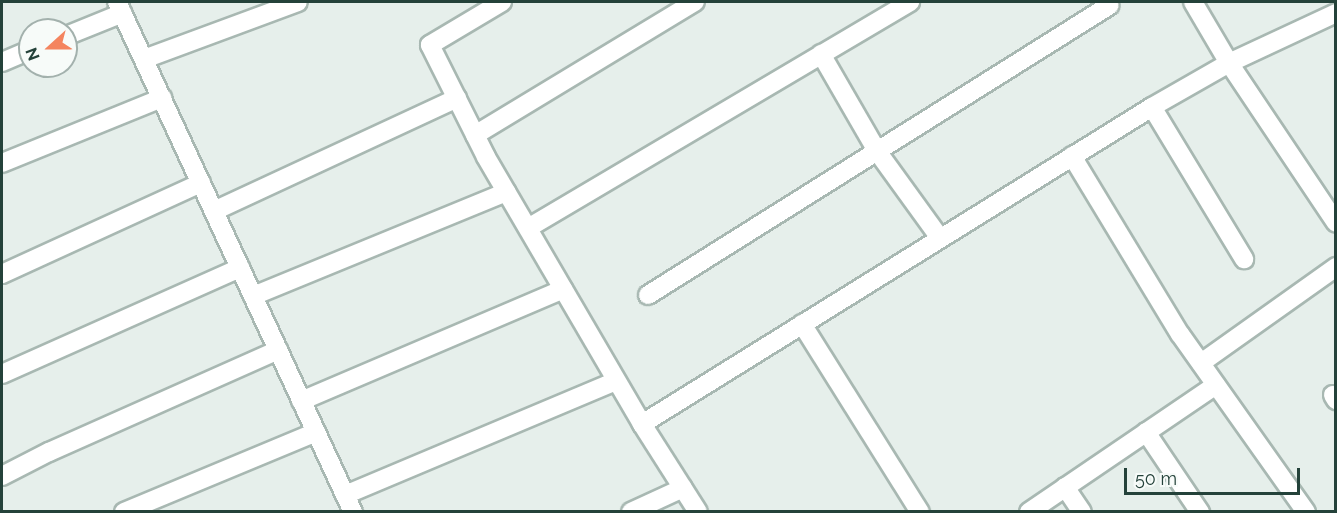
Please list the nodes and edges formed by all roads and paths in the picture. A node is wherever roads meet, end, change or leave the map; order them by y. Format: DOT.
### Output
graph roads {
  1 [pos="298,2"];
  2 [pos="502,2"];
  3 [pos="695,2"];
  4 [pos="910,2"];
  5 [pos="1193,2"];
  6 [pos="1110,4"];
  7 [pos="120,7"];
  8 [pos="1335,13"];
  9 [pos="78,30"];
  10 [pos="820,54"];
  11 [pos="18,55"];
  12 [pos="144,59"];
  13 [pos="2,62"];
  14 [pos="1229,63"];
  15 [pos="162,98"];
  16 [pos="457,98"];
  17 [pos="1152,107"];
  18 [pos="475,135"];
  19 [pos="877,151"];
  20 [pos="1072,156"];
  21 [pos="2,163"];
  22 [pos="201,183"];
  23 [pos="507,192"];
  24 [pos="214,211"];
  25 [pos="1335,223"];
  26 [pos="528,228"];
  27 [pos="940,238"];
  28 [pos="1244,259"];
  29 [pos="1335,267"];
  30 [pos="240,268"];
  31 [pos="2,274"];
  32 [pos="563,289"];
  33 [pos="648,295"];
  34 [pos="253,296"];
  35 [pos="802,324"];
  36 [pos="278,350"];
  37 [pos="1201,363"];
  38 [pos="2,374"];
  39 [pos="616,381"];
  40 [pos="1216,385"];
  41 [pos="302,400"];
  42 [pos="642,424"];
  43 [pos="316,432"];
  44 [pos="1146,432"];
  45 [pos="2,477"];
  46 [pos="1065,487"];
  47 [pos="683,488"];
  48 [pos="345,495"];
  49 [pos="124,512"];
  50 [pos="353,512"];
  51 [pos="631,512"];
  52 [pos="698,512"];
  53 [pos="920,512"];
  54 [pos="1029,512"];
  55 [pos="1082,512"];
  56 [pos="1200,512"];
  57 [pos="1306,512"];
  1 -- 12 [label="street"];
  2 -- 16 [label="street"];
  3 -- 18 [label="street"];
  4 -- 10 [label="street"];
  5 -- 14 [label="street"];
  6 -- 19 [label="street"];
  7 -- 9 [label="street"];
  7 -- 12 [label="street"];
  8 -- 14 [label="street"];
  10 -- 19 [label="street"];
  10 -- 26 [label="street"];
  11 -- 13 [label="street"];
  12 -- 15 [label="street"];
  14 -- 17 [label="street"];
  14 -- 25 [label="street"];
  15 -- 21 [label="street"];
  15 -- 22 [label="street"];
  16 -- 18 [label="street"];
  16 -- 24 [label="street"];
  17 -- 20 [label="street"];
  17 -- 28 [label="street"];
  18 -- 23 [label="street"];
  19 -- 27 [label="street"];
  19 -- 33 [label="street"];
  20 -- 27 [label="street"];
  20 -- 37 [label="street"];
  22 -- 24 [label="street"];
  22 -- 31 [label="street"];
  23 -- 26 [label="street"];
  23 -- 34 [label="street"];
  24 -- 30 [label="street"];
  26 -- 32 [label="street"];
  27 -- 35 [label="street"];
  29 -- 37 [label="street"];
  30 -- 34 [label="street"];
  30 -- 38 [label="street"];
  32 -- 39 [label="street"];
  32 -- 41 [label="street"];
  34 -- 36 [label="street"];
  35 -- 42 [label="street"];
  35 -- 53 [label="street"];
  36 -- 41 [label="street"];
  36 -- 45 [label="street"];
  37 -- 40 [label="street"];
  39 -- 42 [label="street"];
  39 -- 48 [label="street"];
  40 -- 44 [label="street"];
  40 -- 57 [label="street"];
  41 -- 43 [label="street"];
  42 -- 47 [label="street"];
  43 -- 48 [label="street"];
  43 -- 49 [label="street"];
  44 -- 46 [label="street"];
  44 -- 56 [label="street"];
  46 -- 54 [label="street"];
  46 -- 55 [label="street"];
  47 -- 51 [label="street"];
  47 -- 52 [label="street"];
  48 -- 50 [label="street"];
}
